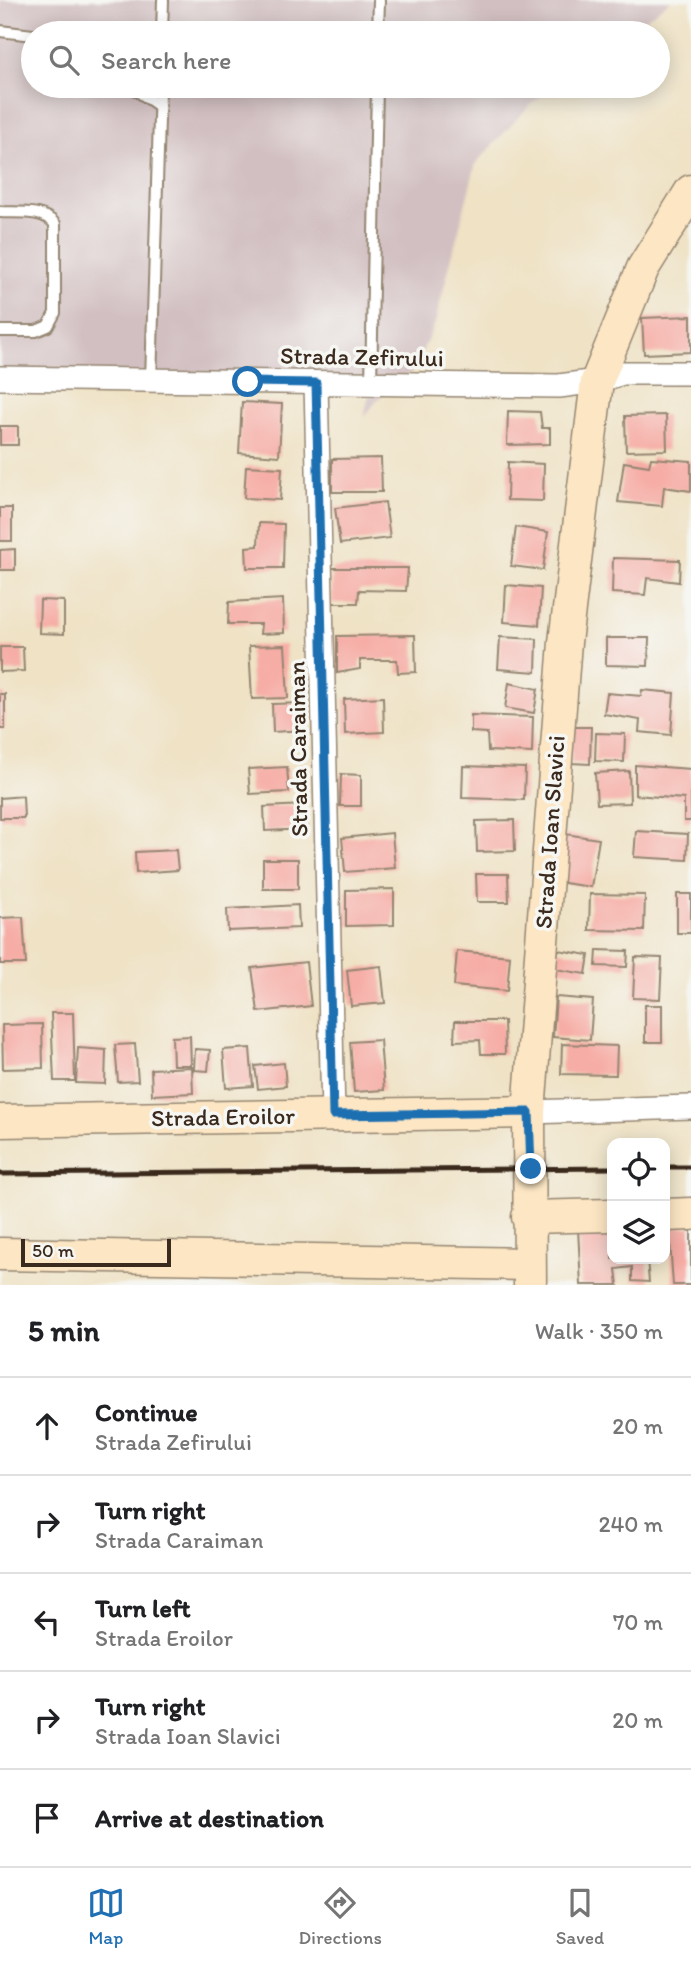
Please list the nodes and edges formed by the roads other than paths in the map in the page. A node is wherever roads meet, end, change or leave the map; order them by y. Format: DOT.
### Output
graph roads {
  1 [pos="163,0"];
  2 [pos="379,0"];
  3 [pos="162,21"];
  4 [pos="378,21"];
  5 [pos="0,30"];
  6 [pos="21,33"];
  7 [pos="147,98"];
  8 [pos="159,98"];
  9 [pos="377,98"];
  10 [pos="159,106"];
  11 [pos="691,191"];
  12 [pos="0,212"];
  13 [pos="0,331"];
  14 [pos="691,373"];
  15 [pos="0,378"];
  16 [pos="151,381"];
  17 [pos="597,381"];
  18 [pos="316,383"];
  19 [pos="371,384"];
  20 [pos="691,1107"];
  21 [pos="529,1112"];
  22 [pos="333,1115"];
  23 [pos="0,1121"];
  24 [pos="691,1214"];
  25 [pos="670,1215"];
  26 [pos="607,1216"];
  27 [pos="528,1217"];
  28 [pos="0,1254"];
  29 [pos="530,1275"];
  1 -- 3 [label="lane"];
  2 -- 4 [label="lane"];
  5 -- 6 [label="lane"];
  7 -- 10 [label="lane"];
  8 -- 10 [label="lane"];
  9 -- 19 [label="lane"];
  10 -- 16 [label="lane"];
  11 -- 17 [label="street, Strada Ioan Slavici"];
  12 -- 13 [label="lane"];
  14 -- 17 [label="street, Strada Zefirului"];
  15 -- 16 [label="street, Strada Zefirului"];
  16 -- 18 [label="street, Strada Zefirului"];
  17 -- 19 [label="street, Strada Zefirului"];
  17 -- 21 [label="street, Strada Ioan Slavici"];
  18 -- 19 [label="street, Strada Zefirului"];
  18 -- 22 [label="street, Strada Caraiman"];
  20 -- 21 [label="street"];
  21 -- 22 [label="street, Strada Eroilor"];
  21 -- 27 [label="street, Strada Ioan Slavici"];
  22 -- 23 [label="street, Strada Eroilor"];
  24 -- 25 [label="street"];
  26 -- 27 [label="street"];
  27 -- 29 [label="street, Strada Ioan Slavici"];
  28 -- 29 [label="street"];
}
